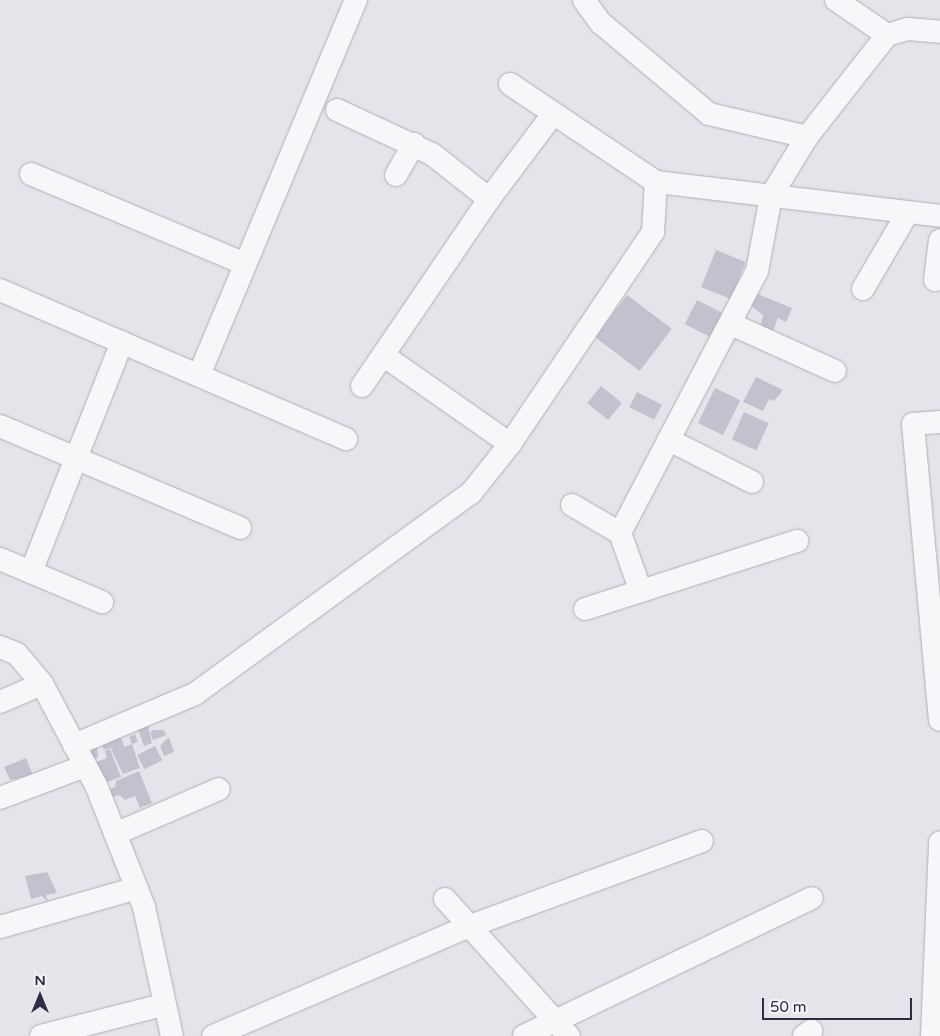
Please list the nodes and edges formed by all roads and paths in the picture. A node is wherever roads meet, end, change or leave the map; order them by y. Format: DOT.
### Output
graph roads {
  1 [pos="356,0"];
  2 [pos="584,0"];
  3 [pos="836,0"];
  4 [pos="940,32"];
  5 [pos="887,35"];
  6 [pos="510,84"];
  7 [pos="337,110"];
  8 [pos="553,114"];
  9 [pos="808,137"];
  10 [pos="414,144"];
  11 [pos="31,174"];
  12 [pos="396,175"];
  13 [pos="656,182"];
  14 [pos="771,196"];
  15 [pos="489,199"];
  16 [pos="908,212"];
  17 [pos="940,216"];
  18 [pos="940,240"];
  19 [pos="246,264"];
  20 [pos="935,280"];
  21 [pos="862,289"];
  22 [pos="0,290"];
  23 [pos="730,324"];
  24 [pos="122,342"];
  25 [pos="383,355"];
  26 [pos="835,371"];
  27 [pos="199,374"];
  28 [pos="362,386"];
  29 [pos="940,422"];
  30 [pos="0,426"];
  31 [pos="346,439"];
  32 [pos="670,440"];
  33 [pos="510,444"];
  34 [pos="76,458"];
  35 [pos="752,482"];
  36 [pos="572,505"];
  37 [pos="240,528"];
  38 [pos="620,533"];
  39 [pos="797,541"];
  40 [pos="0,559"];
  41 [pos="31,572"];
  42 [pos="934,583"];
  43 [pos="640,589"];
  44 [pos="102,602"];
  45 [pos="585,609"];
  46 [pos="0,647"];
  47 [pos="42,684"];
  48 [pos="0,702"];
  49 [pos="940,720"];
  50 [pos="74,746"];
  51 [pos="85,766"];
  52 [pos="219,789"];
  53 [pos="0,798"];
  54 [pos="115,834"];
  55 [pos="702,841"];
  56 [pos="940,842"];
  57 [pos="137,888"];
  58 [pos="812,898"];
  59 [pos="445,899"];
  60 [pos="470,926"];
  61 [pos="0,927"];
  62 [pos="163,1005"];
  63 [pos="562,1028"];
  64 [pos="41,1036"];
  65 [pos="172,1036"];
  66 [pos="212,1036"];
  67 [pos="524,1036"];
  68 [pos="932,1036"];
  1 -- 19 [label="street"];
  2 -- 9 [label="street"];
  3 -- 5 [label="street"];
  4 -- 5 [label="street"];
  5 -- 9 [label="street"];
  6 -- 8 [label="street"];
  7 -- 10 [label="street"];
  8 -- 13 [label="street"];
  8 -- 15 [label="street"];
  9 -- 14 [label="street"];
  10 -- 12 [label="street"];
  10 -- 15 [label="street"];
  11 -- 19 [label="street"];
  13 -- 14 [label="street"];
  13 -- 33 [label="street"];
  14 -- 16 [label="street"];
  14 -- 23 [label="street"];
  15 -- 25 [label="street"];
  16 -- 17 [label="street"];
  16 -- 21 [label="street"];
  18 -- 20 [label="street"];
  19 -- 27 [label="street"];
  22 -- 24 [label="street"];
  23 -- 26 [label="street"];
  23 -- 32 [label="street"];
  24 -- 27 [label="street"];
  24 -- 34 [label="street"];
  25 -- 28 [label="street"];
  25 -- 33 [label="street"];
  27 -- 31 [label="street"];
  29 -- 42 [label="street"];
  30 -- 34 [label="street"];
  32 -- 35 [label="street"];
  32 -- 38 [label="street"];
  33 -- 50 [label="street"];
  34 -- 37 [label="street"];
  34 -- 41 [label="street"];
  36 -- 38 [label="street"];
  38 -- 43 [label="street"];
  39 -- 43 [label="street"];
  40 -- 41 [label="street"];
  41 -- 44 [label="street"];
  42 -- 49 [label="street"];
  43 -- 45 [label="street"];
  46 -- 47 [label="street"];
  47 -- 48 [label="street"];
  47 -- 50 [label="street"];
  50 -- 51 [label="street"];
  51 -- 53 [label="street"];
  51 -- 54 [label="street"];
  52 -- 54 [label="street"];
  54 -- 57 [label="street"];
  55 -- 60 [label="street"];
  56 -- 68 [label="street"];
  57 -- 61 [label="street"];
  57 -- 62 [label="street"];
  58 -- 63 [label="street"];
  59 -- 60 [label="street"];
  60 -- 63 [label="street"];
  60 -- 66 [label="street"];
  62 -- 64 [label="street"];
  62 -- 65 [label="street"];
  63 -- 67 [label="street"];
}
